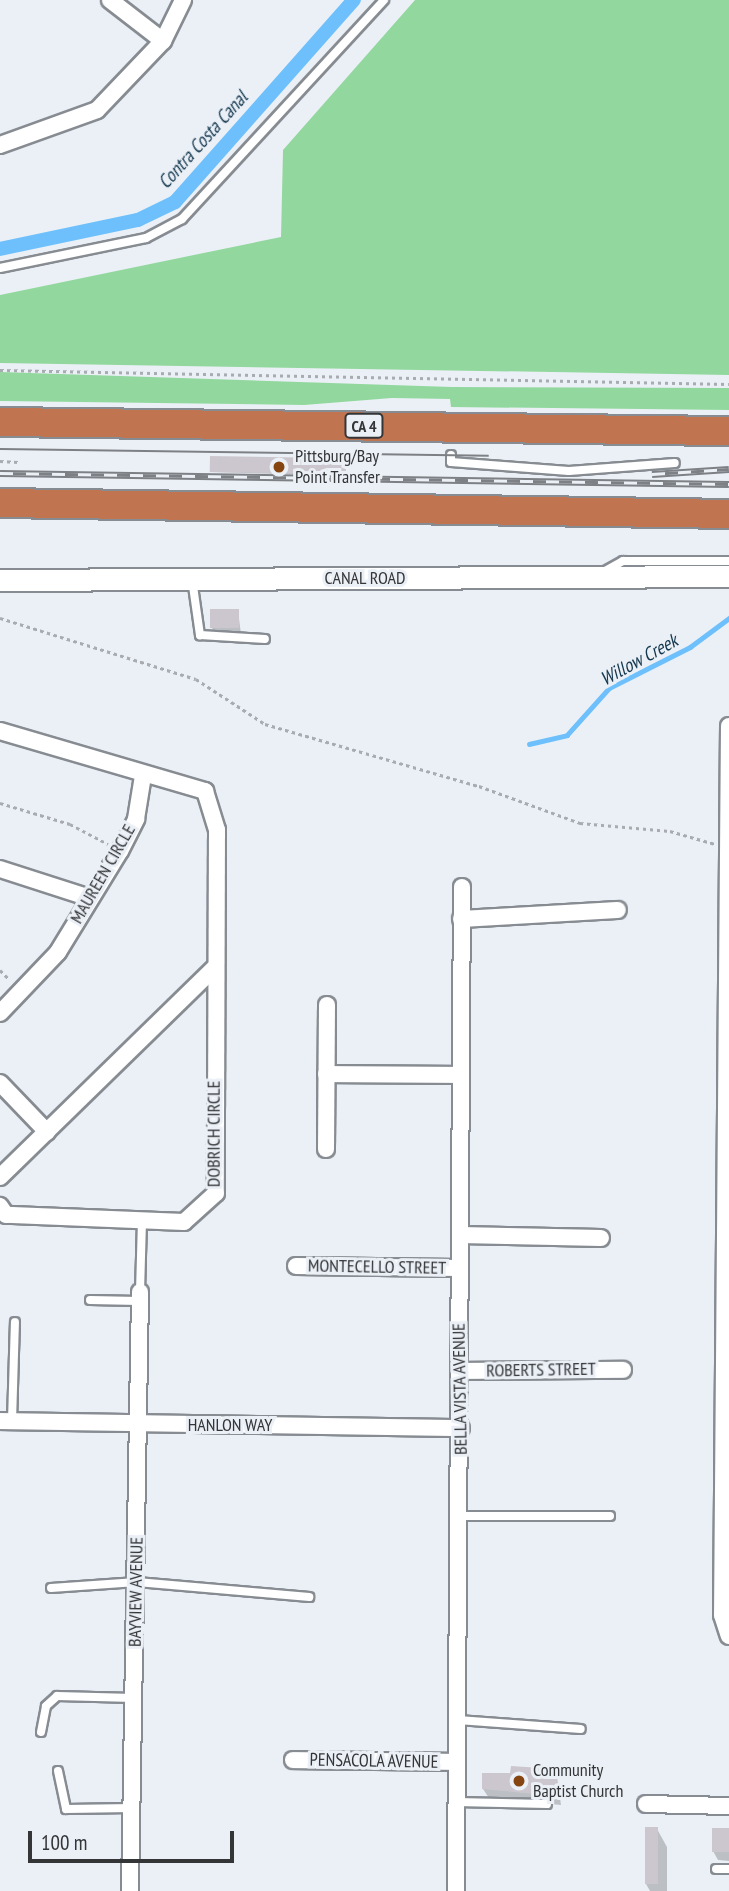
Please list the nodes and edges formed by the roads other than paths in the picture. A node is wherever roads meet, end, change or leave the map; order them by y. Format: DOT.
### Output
graph roads {
  1 [pos="110,0"];
  2 [pos="183,0"];
  3 [pos="384,0"];
  4 [pos="163,41"];
  5 [pos="0,145"];
  6 [pos="0,268"];
  7 [pos="0,422"];
  8 [pos="729,431"];
  9 [pos="451,455"];
  10 [pos="675,463"];
  11 [pos="0,503"];
  12 [pos="729,514"];
  13 [pos="729,561"];
  14 [pos="729,576"];
  15 [pos="595,577"];
  16 [pos="192,579"];
  17 [pos="0,580"];
  18 [pos="265,639"];
  19 [pos="729,726"];
  20 [pos="0,731"];
  21 [pos="143,776"];
  22 [pos="0,869"];
  23 [pos="462,887"];
  24 [pos="90,898"];
  25 [pos="618,910"];
  26 [pos="461,919"];
  27 [pos="214,968"];
  28 [pos="327,1005"];
  29 [pos="0,1013"];
  30 [pos="326,1074"];
  31 [pos="460,1075"];
  32 [pos="0,1083"];
  33 [pos="47,1132"];
  34 [pos="326,1149"];
  35 [pos="0,1177"];
  36 [pos="0,1206"];
  37 [pos="142,1220"];
  38 [pos="460,1235"];
  39 [pos="601,1238"];
  40 [pos="296,1266"];
  41 [pos="459,1268"];
  42 [pos="140,1297"];
  43 [pos="90,1300"];
  44 [pos="15,1322"];
  45 [pos="623,1370"];
  46 [pos="460,1371"];
  47 [pos="6,1421"];
  48 [pos="136,1424"];
  49 [pos="461,1428"];
  50 [pos="461,1516"];
  51 [pos="610,1516"];
  52 [pos="137,1582"];
  53 [pos="51,1588"];
  54 [pos="309,1597"];
  55 [pos="726,1633"];
  56 [pos="134,1698"];
  57 [pos="458,1720"];
  58 [pos="582,1729"];
  59 [pos="41,1732"];
  60 [pos="293,1760"];
  61 [pos="456,1762"];
  62 [pos="58,1771"];
  63 [pos="456,1802"];
  64 [pos="547,1804"];
  65 [pos="646,1804"];
  66 [pos="729,1806"];
  67 [pos="132,1808"];
  68 [pos="716,1869"];
  69 [pos="729,1869"];
  70 [pos="130,1891"];
  71 [pos="456,1891"];
  1 -- 4 [label="street"];
  2 -- 4 [label="street"];
  3 -- 6 [label="lane"];
  4 -- 5 [label="street"];
  7 -- 8 [label="highway, CA 4"];
  9 -- 10 [label="lane"];
  11 -- 12 [label="highway"];
  13 -- 15 [label="lane"];
  14 -- 15 [label="street, CANAL ROAD"];
  15 -- 16 [label="street, CANAL ROAD"];
  16 -- 17 [label="street, CANAL ROAD"];
  16 -- 18 [label="lane"];
  19 -- 55 [label="street"];
  20 -- 21 [label="street"];
  21 -- 24 [label="street, MAUREEN CIRCLE"];
  21 -- 27 [label="street, DOBRICH CIRCLE"];
  22 -- 24 [label="street"];
  23 -- 26 [label="street, BELLA VISTA AVENUE"];
  24 -- 29 [label="street, MAUREEN CIRCLE"];
  25 -- 26 [label="street"];
  26 -- 31 [label="street, BELLA VISTA AVENUE"];
  27 -- 33 [label="street"];
  27 -- 37 [label="street, DOBRICH CIRCLE"];
  28 -- 30 [label="street"];
  30 -- 31 [label="street"];
  30 -- 34 [label="street"];
  31 -- 38 [label="street, BELLA VISTA AVENUE"];
  32 -- 33 [label="street"];
  33 -- 35 [label="street"];
  36 -- 37 [label="street, DOBRICH CIRCLE"];
  37 -- 42 [label="lane"];
  38 -- 39 [label="street"];
  38 -- 41 [label="street, BELLA VISTA AVENUE"];
  40 -- 41 [label="street, MONTECELLO STREET"];
  41 -- 46 [label="street, BELLA VISTA AVENUE"];
  42 -- 43 [label="lane"];
  42 -- 48 [label="street, BAYVIEW AVENUE"];
  44 -- 47 [label="lane"];
  45 -- 46 [label="street, ROBERTS STREET"];
  46 -- 49 [label="street, BELLA VISTA AVENUE"];
  47 -- 48 [label="street, HANLON WAY"];
  48 -- 49 [label="street, HANLON WAY"];
  48 -- 52 [label="street, BAYVIEW AVENUE"];
  49 -- 50 [label="street, BELLA VISTA AVENUE"];
  50 -- 51 [label="lane"];
  50 -- 57 [label="street, BELLA VISTA AVENUE"];
  52 -- 53 [label="lane"];
  52 -- 54 [label="lane"];
  52 -- 56 [label="street, BAYVIEW AVENUE"];
  56 -- 59 [label="lane"];
  56 -- 67 [label="street, BAYVIEW AVENUE"];
  57 -- 58 [label="lane"];
  57 -- 61 [label="street, BELLA VISTA AVENUE"];
  60 -- 61 [label="street, PENSACOLA AVENUE"];
  61 -- 63 [label="street, BELLA VISTA AVENUE"];
  62 -- 67 [label="lane"];
  63 -- 64 [label="lane"];
  63 -- 71 [label="street, BELLA VISTA AVENUE"];
  65 -- 66 [label="street"];
  67 -- 70 [label="street, BAYVIEW AVENUE"];
  68 -- 69 [label="lane"];
}
